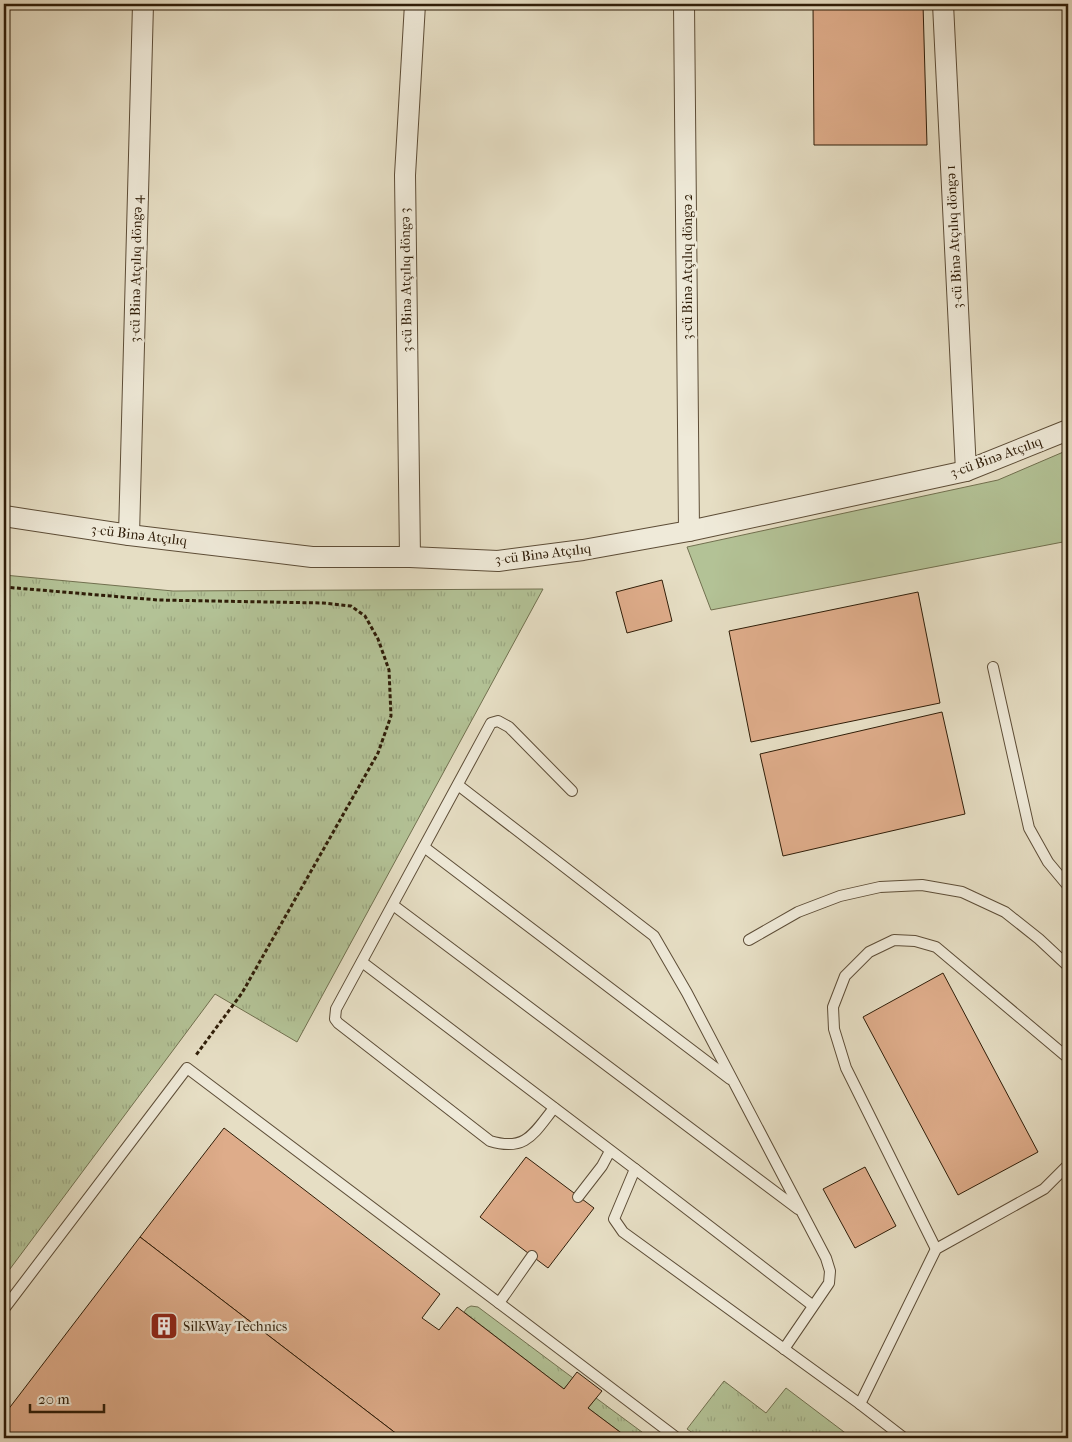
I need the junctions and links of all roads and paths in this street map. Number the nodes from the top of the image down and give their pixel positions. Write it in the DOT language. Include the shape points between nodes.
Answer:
graph roads {
  1 [pos="143,4"];
  2 [pos="415,4"];
  3 [pos="684,4"];
  4 [pos="943,4"];
  5 [pos="1068,430"];
  6 [pos="966,470"];
  7 [pos="4,516"];
  8 [pos="689,531"];
  9 [pos="129,534"];
  10 [pos="410,557"];
  11 [pos="4,587"];
  12 [pos="993,667"];
  13 [pos="458,785"];
  14 [pos="572,791"];
  15 [pos="424,848"];
  16 [pos="1068,886"];
  17 [pos="393,905"];
  18 [pos="749,940"];
  19 [pos="362,962"];
  20 [pos="1068,966"];
  21 [pos="1068,1058"];
  22 [pos="187,1068"];
  23 [pos="733,1081"];
  24 [pos="554,1108"];
  25 [pos="610,1150"];
  26 [pos="1068,1165"];
  27 [pos="635,1169"];
  28 [pos="578,1197"];
  29 [pos="800,1212"];
  30 [pos="936,1249"];
  31 [pos="532,1256"];
  32 [pos="499,1303"];
  33 [pos="812,1305"];
  34 [pos="4,1309"];
  35 [pos="784,1349"];
  36 [pos="860,1404"];
  37 [pos="677,1438"];
  38 [pos="904,1438"];
  1 -- 9 [label="street, 3-cü Binə Atçılıq döngə 4"];
  2 -- 10 [label="street, 3-cü Binə Atçılıq döngə 3" via="405,175"];
  3 -- 8 [label="street, 3-cü Binə Atçılıq döngə 2"];
  4 -- 6 [label="street, 3-cü Binə Atçılıq döngə 1"];
  5 -- 6 [label="street, 3-cü Binə Atçılıq"];
  6 -- 8 [label="street, 3-cü Binə Atçılıq"];
  7 -- 9 [label="street, 3-cü Binə Atçılıq"];
  8 -- 10 [label="street, 3-cü Binə Atçılıq" via="498,561"];
  9 -- 10 [label="street, 3-cü Binə Atçılıq" via="312,557"];
  11 -- 22 [label="path" via="158,600 351,606 365,616 378,639 389,670 391,716 378,752 242,993"];
  12 -- 16 [label="lane" via="1029,828 1048,862"];
  13 -- 14 [label="lane" via="491,723 498,721 509,727"];
  13 -- 15 [label="lane"];
  13 -- 23 [label="lane" via="654,936"];
  15 -- 17 [label="lane"];
  15 -- 23 [label="lane"];
  17 -- 19 [label="lane"];
  17 -- 29 [label="lane"];
  18 -- 20 [label="lane" via="798,912 840,896 880,886 922,885 962,892 1005,912"];
  19 -- 24 [label="lane"];
  19 -- 24 [label="lane" via="336,1009 335,1019 490,1141 503,1145 517,1144 530,1138"];
  21 -- 30 [label="lane" via="936,947 894,940 868,952 845,976 833,1007 834,1029 846,1068"];
  22 -- 32 [label="lane"];
  22 -- 34 [label="lane"];
  23 -- 29 [label="lane"];
  24 -- 25 [label="lane"];
  25 -- 27 [label="lane"];
  25 -- 28 [label="lane"];
  26 -- 30 [label="lane" via="1044,1189"];
  27 -- 33 [label="lane"];
  27 -- 35 [label="lane" via="614,1219 623,1232"];
  29 -- 33 [label="lane" via="830,1271 829,1283"];
  30 -- 36 [label="lane"];
  31 -- 32 [label="lane"];
  32 -- 37 [label="lane"];
  33 -- 35 [label="lane"];
  35 -- 36 [label="lane"];
  36 -- 38 [label="lane"];
}
